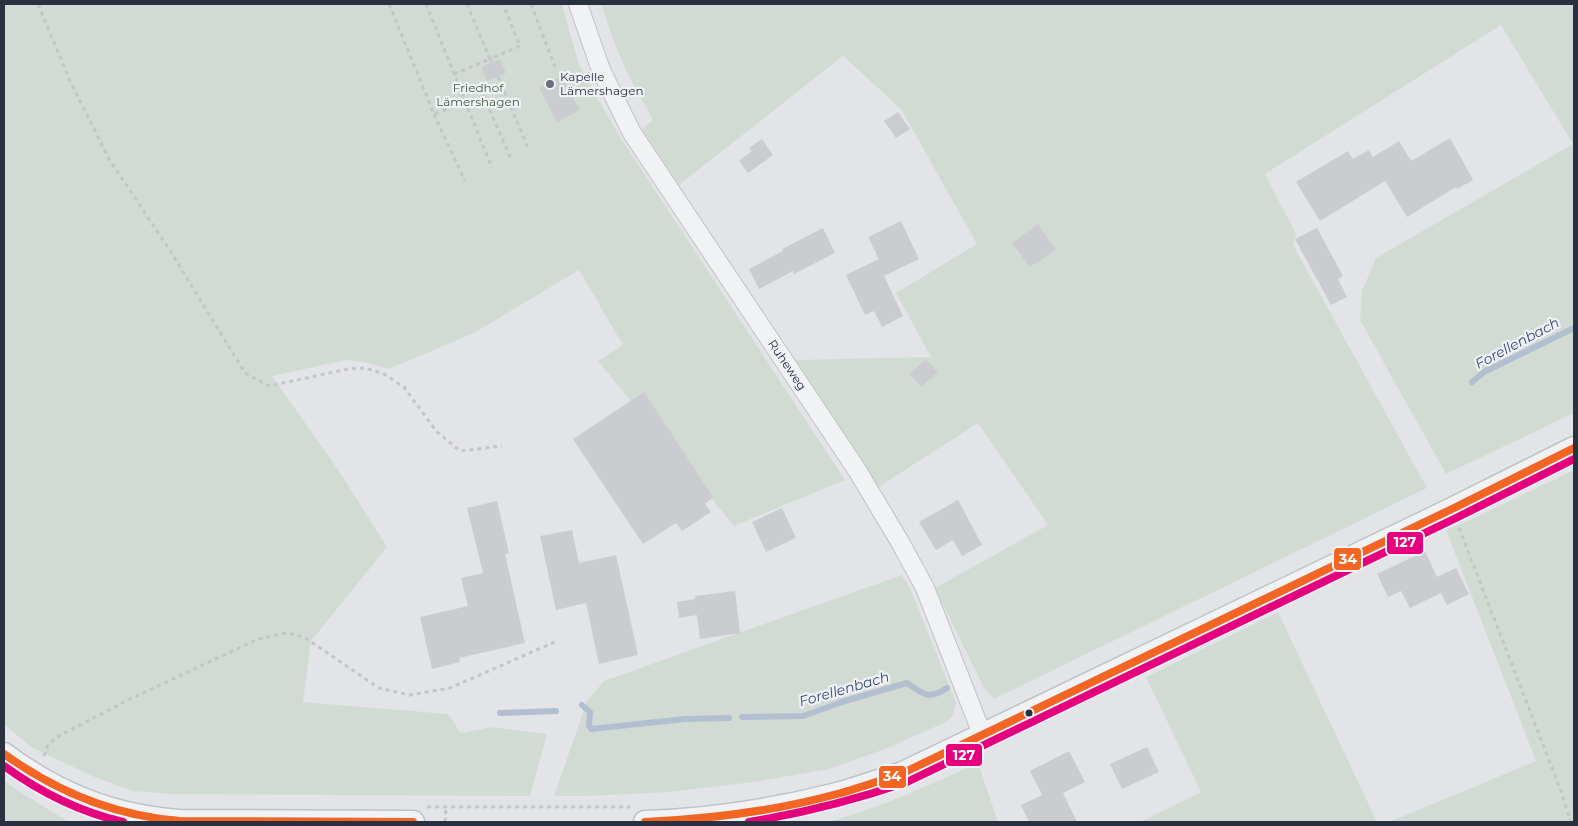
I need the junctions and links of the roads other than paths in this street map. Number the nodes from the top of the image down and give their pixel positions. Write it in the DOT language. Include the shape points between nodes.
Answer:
graph roads {
  1 [pos="578,4"];
  2 [pos="1574,448"];
  3 [pos="982,734"];
  4 [pos="4,754"];
  5 [pos="639,814"];
  6 [pos="419,815"];
  1 -- 3 [label="street, Ruheweg" via="601,70 632,132 846,454 900,542 925,588"];
  2 -- 3 [label="street"];
  3 -- 5 [label="street" via="903,772 839,794 732,816 686,821"];
  4 -- 6 [label="street" via="37,776 80,798 142,816 180,821"];
}
